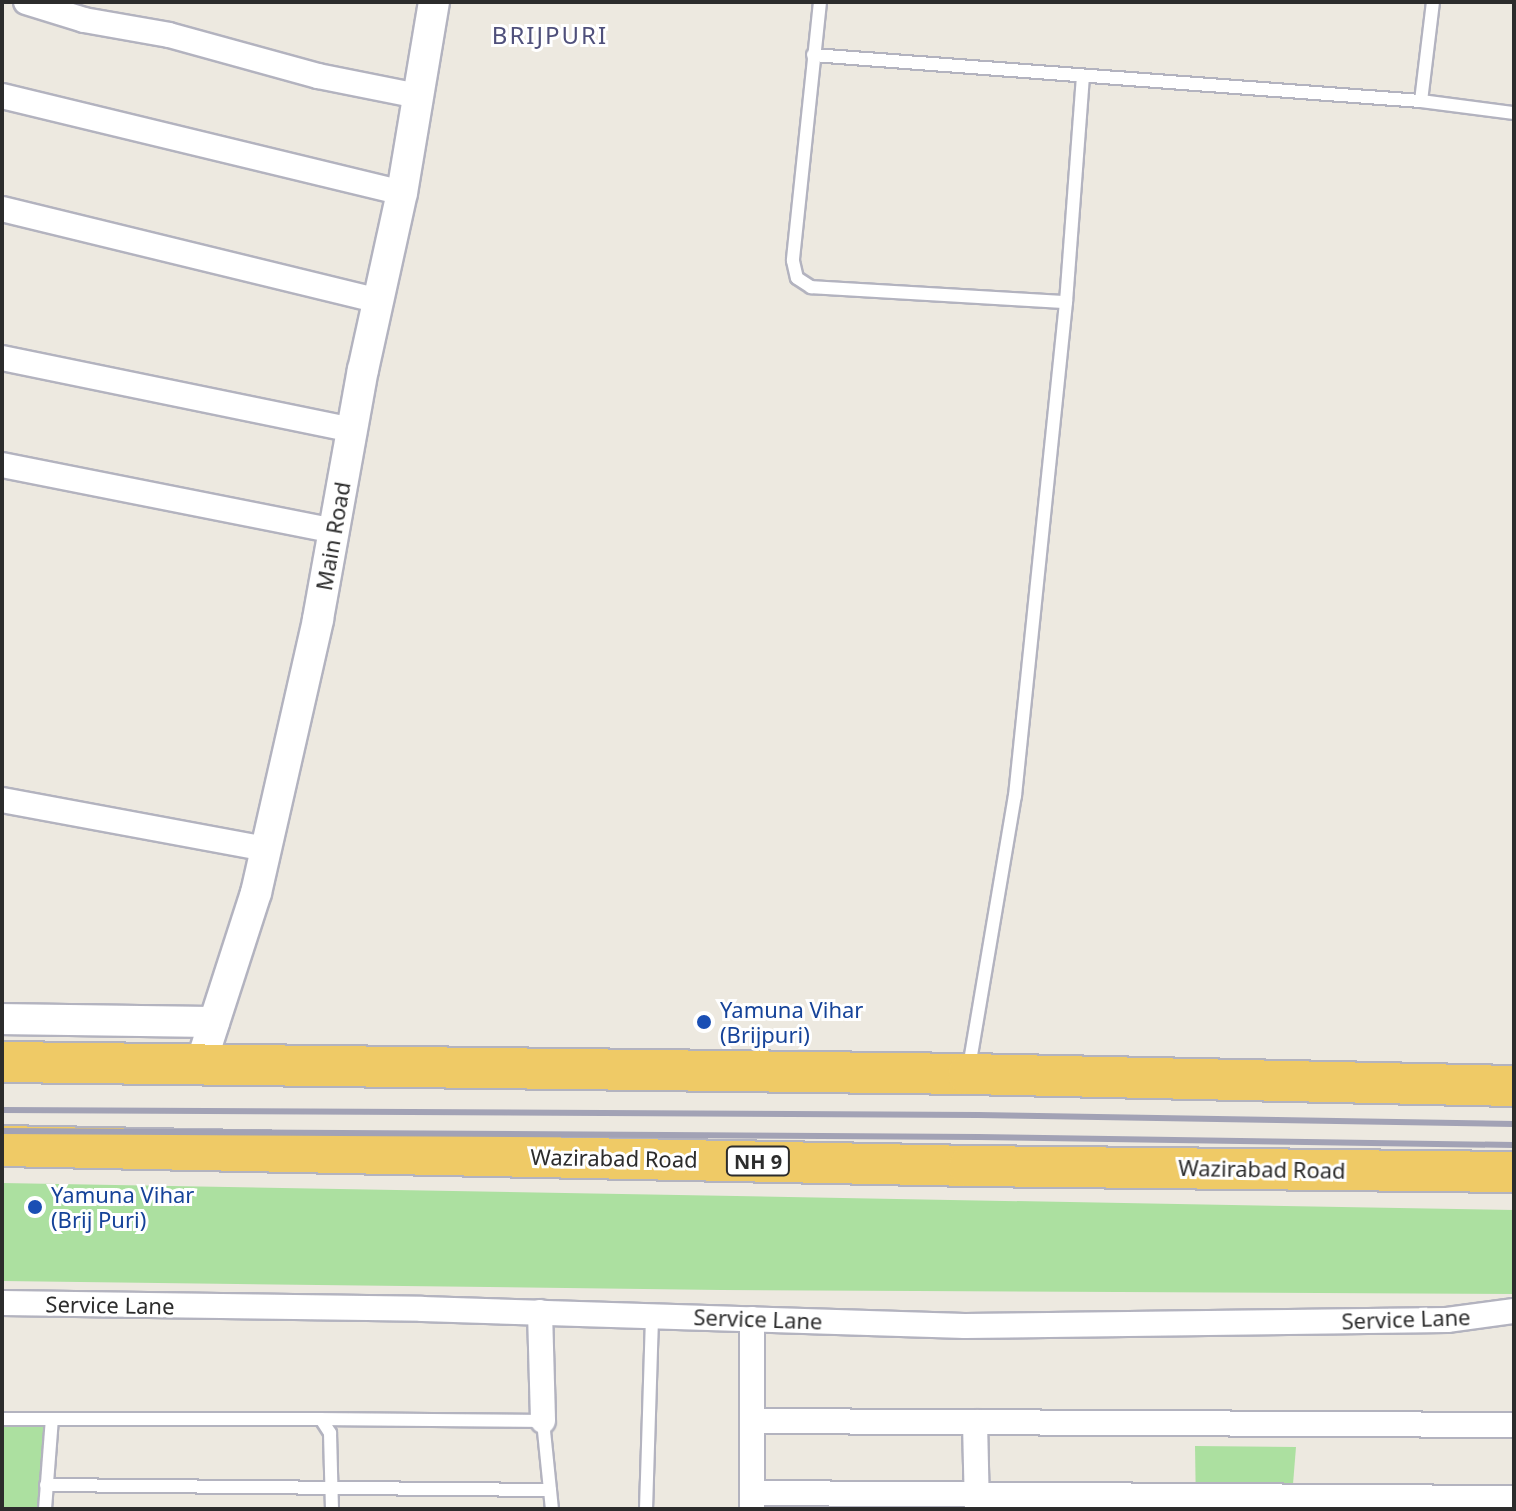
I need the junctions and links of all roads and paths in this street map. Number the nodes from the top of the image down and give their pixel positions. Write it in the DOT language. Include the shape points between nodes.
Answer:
graph roads {
  1 [pos="26,2"];
  2 [pos="434,2"];
  3 [pos="820,2"];
  4 [pos="1433,2"];
  5 [pos="813,55"];
  6 [pos="1083,77"];
  7 [pos="2,96"];
  8 [pos="418,96"];
  9 [pos="1421,101"];
  10 [pos="1514,113"];
  11 [pos="402,193"];
  12 [pos="2,209"];
  13 [pos="379,301"];
  14 [pos="1066,302"];
  15 [pos="2,358"];
  16 [pos="353,430"];
  17 [pos="2,465"];
  18 [pos="334,531"];
  19 [pos="2,800"];
  20 [pos="266,849"];
  21 [pos="2,1019"];
  22 [pos="214,1022"];
  23 [pos="2,1062"];
  24 [pos="201,1063"];
  25 [pos="968,1074"];
  26 [pos="1514,1086"];
  27 [pos="2,1146"];
  28 [pos="1514,1172"];
  29 [pos="2,1303"];
  30 [pos="1514,1311"];
  31 [pos="540,1312"];
  32 [pos="652,1316"];
  33 [pos="752,1319"];
  34 [pos="2,1419"];
  35 [pos="52,1419"];
  36 [pos="321,1419"];
  37 [pos="543,1421"];
  38 [pos="752,1421"];
  39 [pos="975,1422"];
  40 [pos="1514,1425"];
  41 [pos="46,1485"];
  42 [pos="332,1487"];
  43 [pos="550,1490"];
  44 [pos="1514,1498"];
  45 [pos="752,1501"];
  46 [pos="977,1503"];
  47 [pos="45,1509"];
  48 [pos="332,1509"];
  49 [pos="552,1509"];
  50 [pos="646,1509"];
  1 -- 8 [label="street"];
  2 -- 8 [label="street, Main Road"];
  3 -- 5 [label="lane"];
  4 -- 9 [label="lane"];
  5 -- 6 [label="lane"];
  5 -- 14 [label="lane" via="793,261 797,278 811,287"];
  6 -- 9 [label="lane"];
  6 -- 14 [label="lane"];
  7 -- 11 [label="street"];
  8 -- 11 [label="street, Main Road"];
  9 -- 10 [label="lane"];
  11 -- 13 [label="street, Main Road"];
  12 -- 13 [label="street"];
  13 -- 16 [label="street, Main Road"];
  14 -- 25 [label="lane" via="1015,796"];
  15 -- 16 [label="street"];
  16 -- 18 [label="street, Main Road"];
  17 -- 18 [label="street"];
  18 -- 20 [label="street, Main Road"];
  19 -- 20 [label="street"];
  20 -- 22 [label="street, Main Road"];
  21 -- 22 [label="street"];
  22 -- 24 [label="street, Main Road"];
  23 -- 24 [label="highway"];
  24 -- 25 [label="highway"];
  25 -- 26 [label="highway"];
  27 -- 28 [label="highway, Wazirabad Road / NH 9"];
  29 -- 31 [label="street, Service Lane"];
  30 -- 33 [label="street, Service Lane" via="1447,1320 965,1326"];
  31 -- 32 [label="street, Service Lane"];
  31 -- 37 [label="street"];
  32 -- 33 [label="street, Service Lane"];
  32 -- 50 [label="lane"];
  33 -- 38 [label="street"];
  34 -- 35 [label="lane"];
  35 -- 36 [label="lane"];
  35 -- 41 [label="lane"];
  36 -- 37 [label="lane"];
  36 -- 42 [label="lane" via="330,1433"];
  37 -- 43 [label="lane"];
  38 -- 39 [label="street"];
  38 -- 45 [label="street"];
  39 -- 40 [label="street"];
  39 -- 46 [label="street"];
  41 -- 42 [label="lane"];
  41 -- 47 [label="lane"];
  42 -- 43 [label="lane"];
  42 -- 48 [label="lane"];
  43 -- 49 [label="lane"];
  44 -- 46 [label="street"];
  45 -- 46 [label="street"];
}
